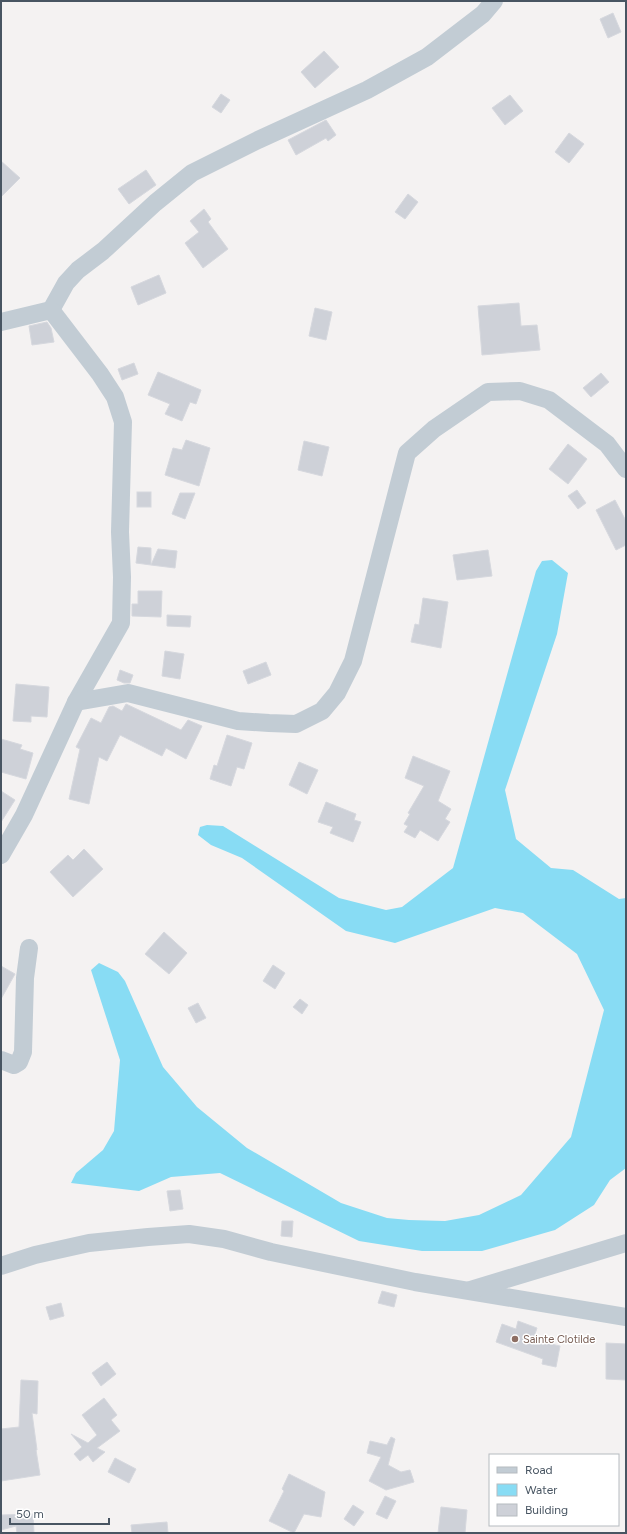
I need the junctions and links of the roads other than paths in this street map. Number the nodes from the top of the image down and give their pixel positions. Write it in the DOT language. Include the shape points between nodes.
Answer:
graph roads {
  1 [pos="494,1"];
  2 [pos="51,310"];
  3 [pos="1,322"];
  4 [pos="626,469"];
  5 [pos="76,702"];
  6 [pos="1,855"];
  7 [pos="29,948"];
  8 [pos="1,1060"];
  9 [pos="626,1244"];
  10 [pos="1,1266"];
  11 [pos="467,1291"];
  12 [pos="626,1317"];
  1 -- 2 [label="street" via="483,14 427,57 367,90 192,173 78,270 66,283"];
  2 -- 3 [label="street"];
  2 -- 5 [label="street" via="108,386 115,397 123,422 121,623"];
  4 -- 5 [label="street" via="606,444 549,400 520,391 488,392 434,429 407,453 353,661 337,693 322,711 296,724 238,721 128,693"];
  5 -- 6 [label="street" via="24,815"];
  7 -- 8 [label="street" via="25,978 23,1052 19,1062 14,1065"];
  9 -- 11 [label="street"];
  10 -- 11 [label="street" via="35,1255 89,1243 189,1234 224,1239 271,1252"];
  11 -- 12 [label="street"];
}
